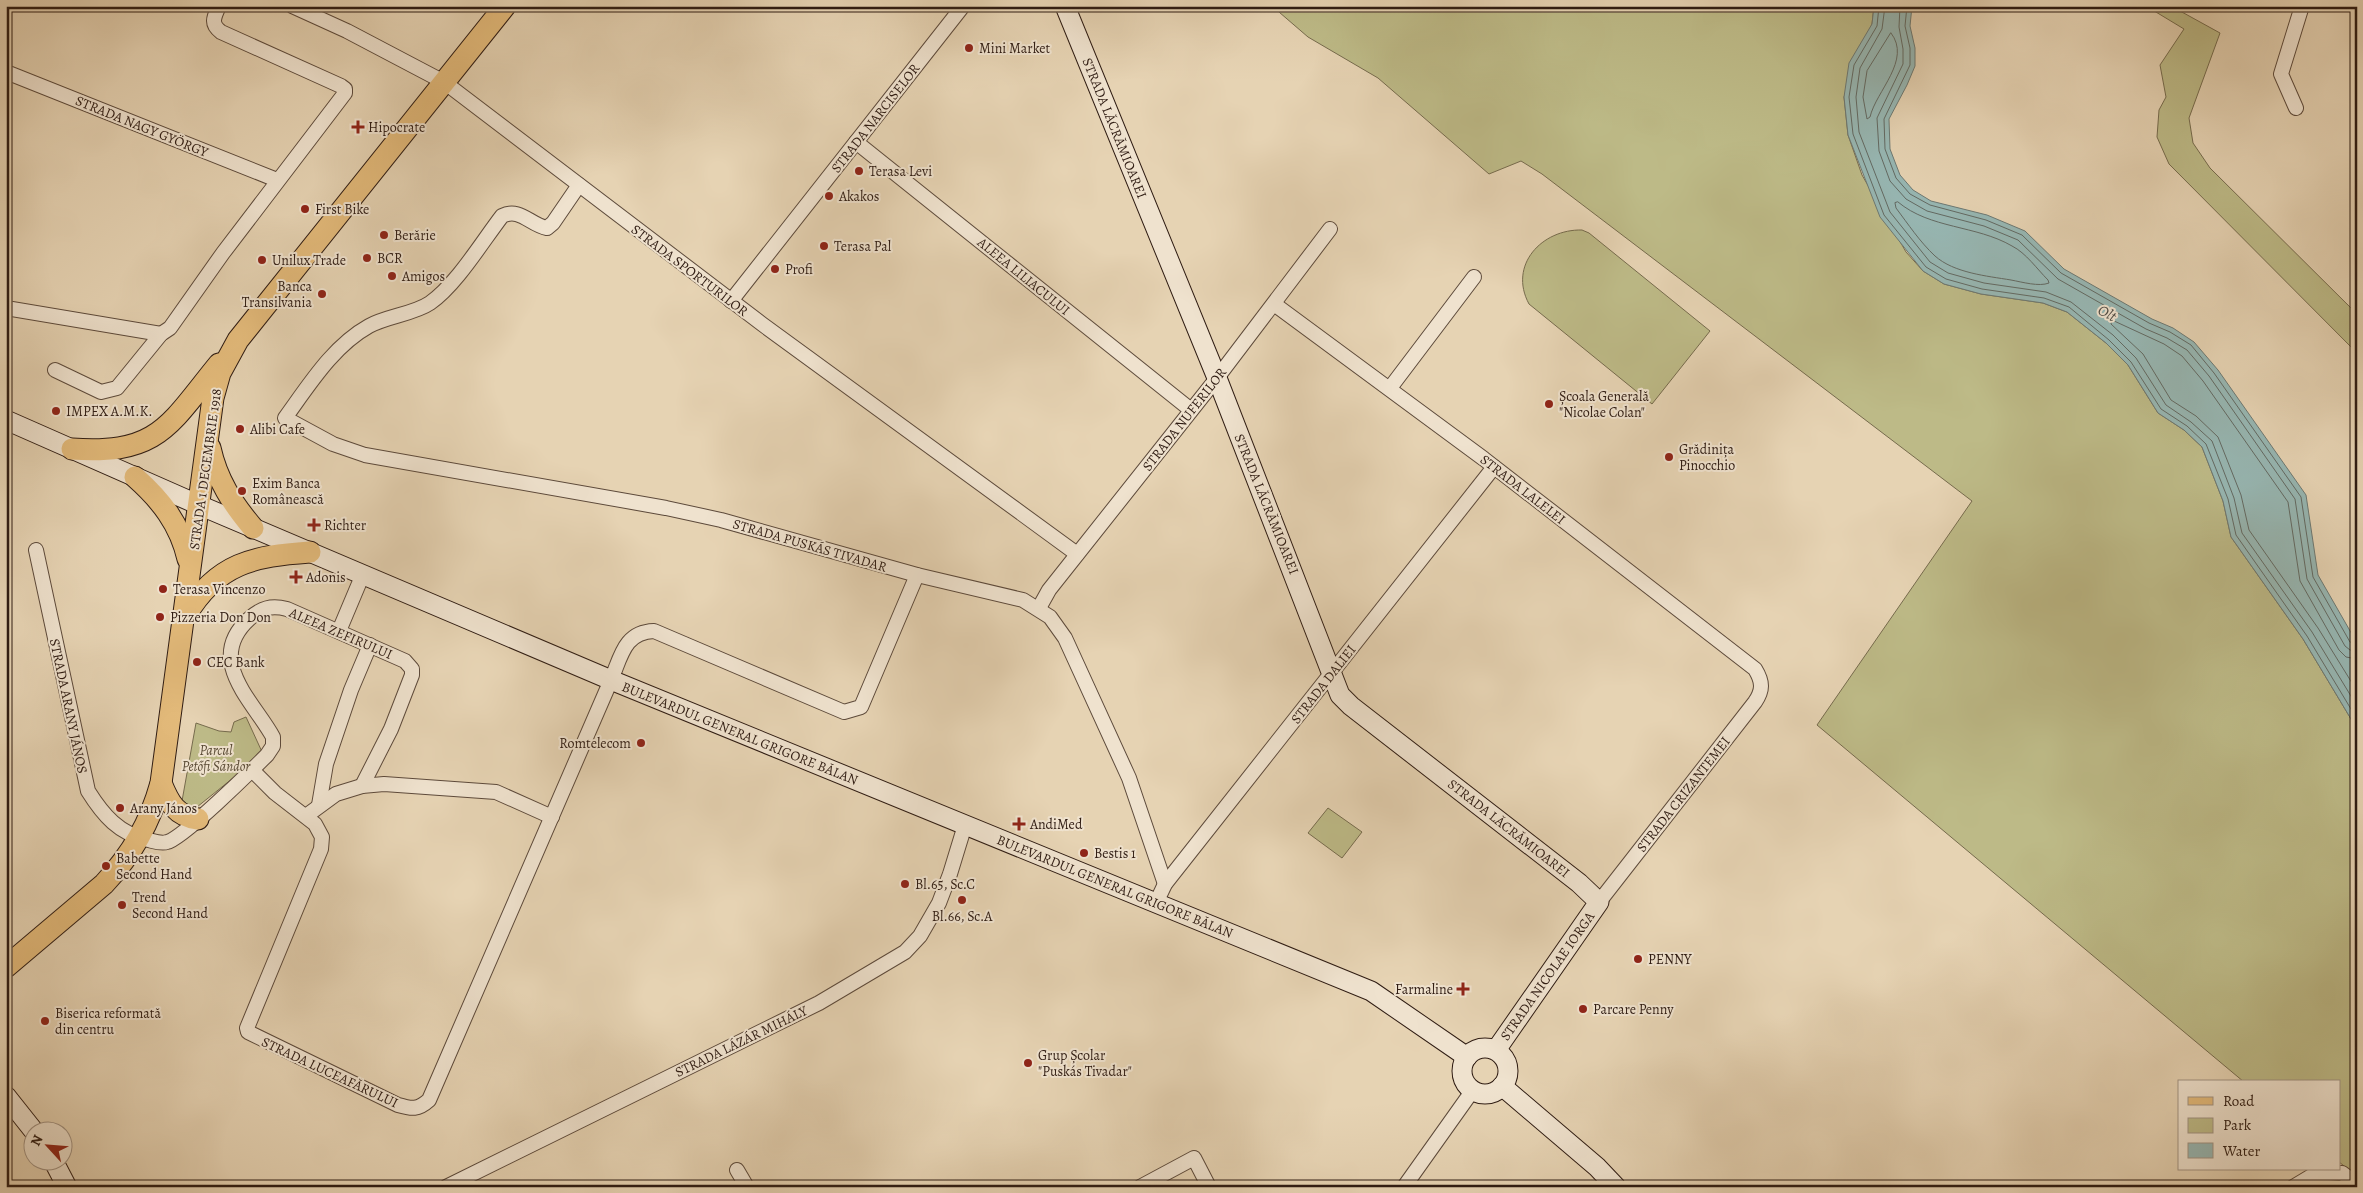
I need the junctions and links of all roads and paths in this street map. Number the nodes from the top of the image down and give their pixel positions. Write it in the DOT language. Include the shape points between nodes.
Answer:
graph roads {
  1 [pos="219,6"];
  2 [pos="292,6"];
  3 [pos="505,6"];
  4 [pos="963,6"];
  5 [pos="1065,6"];
  6 [pos="2302,6"];
  7 [pos="6,72"];
  8 [pos="444,82"];
  9 [pos="2296,108"];
  10 [pos="856,142"];
  11 [pos="277,180"];
  12 [pos="579,186"];
  13 [pos="1330,229"];
  14 [pos="1474,277"];
  15 [pos="731,301"];
  16 [pos="1274,304"];
  17 [pos="6,308"];
  18 [pos="157,334"];
  19 [pos="238,340"];
  20 [pos="55,370"];
  21 [pos="1217,378"];
  22 [pos="1390,388"];
  23 [pos="1191,410"];
  24 [pos="6,420"];
  25 [pos="208,439"];
  26 [pos="72,449"];
  27 [pos="1494,467"];
  28 [pos="135,477"];
  29 [pos="199,505"];
  30 [pos="253,528"];
  31 [pos="36,550"];
  32 [pos="310,552"];
  33 [pos="1077,554"];
  34 [pos="190,574"];
  35 [pos="364,574"];
  36 [pos="917,575"];
  37 [pos="1039,608"];
  38 [pos="185,617"];
  39 [pos="339,631"];
  40 [pos="370,645"];
  41 [pos="1332,673"];
  42 [pos="611,680"];
  43 [pos="1762,685"];
  44 [pos="252,770"];
  45 [pos="161,783"];
  46 [pos="362,786"];
  47 [pos="319,805"];
  48 [pos="306,816"];
  49 [pos="552,817"];
  50 [pos="198,819"];
  51 [pos="965,825"];
  52 [pos="139,838"];
  53 [pos="1165,884"];
  54 [pos="1156,902"];
  55 [pos="1599,902"];
  56 [pos="6,967"];
  57 [pos="1496,1050"];
  58 [pos="1467,1057"];
  59 [pos="1502,1086"];
  60 [pos="1473,1090"];
  61 [pos="6,1096"];
  62 [pos="25,1120"];
  63 [pos="58,1170"];
  64 [pos="737,1170"];
  65 [pos="2357,1184"];
  66 [pos="67,1187"];
  67 [pos="446,1187"];
  68 [pos="747,1187"];
  69 [pos="1140,1187"];
  70 [pos="1209,1187"];
  71 [pos="1404,1187"];
  72 [pos="1616,1187"];
  73 [pos="2293,1187"];
  1 -- 11 [label="street" via="213,21 221,32 345,89"];
  2 -- 8 [label="street, STRADA SPORTURILOR"];
  3 -- 8 [label="main road, STRADA 1 DECEMBRIE 1918"];
  4 -- 10 [label="street, STRADA NARCISELOR"];
  5 -- 21 [label="main road, STRADA LĂCRĂMIOAREI"];
  6 -- 9 [label="street" via="2280,74"];
  7 -- 11 [label="street, STRADA NAGY GYÖRGY"];
  8 -- 12 [label="street, STRADA SPORTURILOR"];
  8 -- 19 [label="main road, STRADA 1 DECEMBRIE 1918"];
  10 -- 15 [label="street, STRADA NARCISELOR"];
  10 -- 23 [label="street, ALEEA LILIACULUI"];
  11 -- 18 [label="street" via="170,328"];
  12 -- 15 [label="street, STRADA SPORTURILOR"];
  12 -- 36 [label="street, STRADA PUSKÁS TIVADAR" via="547,228 519,213 510,212 502,216 442,293 428,305 385,319 349,339 285,418 333,444 365,455 666,508 721,520"];
  13 -- 16 [label="street, STRADA NUFERILOR"];
  14 -- 22 [label="street"];
  15 -- 33 [label="street, STRADA SPORTURILOR"];
  16 -- 21 [label="street, STRADA NUFERILOR"];
  16 -- 22 [label="street, STRADA LALELEI"];
  17 -- 18 [label="street"];
  18 -- 20 [label="street" via="117,388 101,392"];
  19 -- 25 [label="main road, STRADA 1 DECEMBRIE 1918" via="220,373"];
  19 -- 26 [label="main road" via="180,411 155,435 134,446 114,450"];
  21 -- 23 [label="street, STRADA NUFERILOR"];
  21 -- 41 [label="main road, STRADA LĂCRĂMIOAREI"];
  22 -- 27 [label="street, STRADA LALELEI"];
  23 -- 33 [label="street, STRADA NUFERILOR"];
  24 -- 26 [label="main road, BULEVARDUL GENERAL GRIGORE BĂLAN"];
  25 -- 29 [label="main road, STRADA 1 DECEMBRIE 1918"];
  25 -- 30 [label="main road" via="221,483 237,510"];
  26 -- 28 [label="main road, BULEVARDUL GENERAL GRIGORE BĂLAN"];
  27 -- 41 [label="street, STRADA DALIEI"];
  27 -- 43 [label="street, STRADA LALELEI" via="1755,669"];
  28 -- 29 [label="main road, BULEVARDUL GENERAL GRIGORE BĂLAN"];
  28 -- 34 [label="main road" via="165,508 176,525"];
  29 -- 30 [label="main road, BULEVARDUL GENERAL GRIGORE BĂLAN"];
  29 -- 34 [label="main road, STRADA 1 DECEMBRIE 1918"];
  30 -- 32 [label="main road, BULEVARDUL GENERAL GRIGORE BĂLAN"];
  31 -- 52 [label="street, STRADA ARANY JÁNOS" via="88,791 109,821"];
  32 -- 35 [label="main road, BULEVARDUL GENERAL GRIGORE BĂLAN"];
  32 -- 38 [label="main road" via="258,558 230,568 204,590"];
  33 -- 37 [label="street, STRADA NUFERILOR"];
  34 -- 38 [label="main road, STRADA 1 DECEMBRIE 1918"];
  35 -- 39 [label="street"];
  35 -- 42 [label="main road, BULEVARDUL GENERAL GRIGORE BĂLAN"];
  36 -- 37 [label="street, STRADA PUSKÁS TIVADAR" via="1003,594"];
  36 -- 42 [label="street, STRADA LUCEAFĂRULUI" via="861,707 844,712 654,631 633,636"];
  37 -- 53 [label="street, STRADA PUSKÁS TIVADAR" via="1060,628 1089,690 1129,778"];
  38 -- 45 [label="main road, STRADA 1 DECEMBRIE 1918"];
  39 -- 40 [label="street, ALEEA ZEFIRULUI"];
  39 -- 44 [label="street, ALEEA ZEFIRULUI" via="276,606 261,610 238,631 232,653 236,683 273,737 273,746"];
  40 -- 46 [label="street, ALEEA ZEFIRULUI" via="405,660 412,668 412,675 391,729"];
  40 -- 47 [label="street" via="326,764"];
  41 -- 53 [label="street, STRADA DALIEI"];
  41 -- 55 [label="main road, STRADA LĂCRĂMIOAREI" via="1340,695 1351,706 1572,877"];
  42 -- 49 [label="street, STRADA LUCEAFĂRULUI"];
  42 -- 51 [label="main road, BULEVARDUL GENERAL GRIGORE BĂLAN"];
  43 -- 55 [label="street, STRADA CRIZANTEMEI" via="1754,702"];
  44 -- 48 [label="street, STRADA LUCEAFĂRULUI" via="275,793"];
  44 -- 50 [label="street, ALEEA ZEFIRULUI"];
  45 -- 50 [label="main road" via="173,808 187,817"];
  45 -- 52 [label="main road, STRADA 1 DECEMBRIE 1918" via="149,821"];
  46 -- 47 [label="street" via="336,794"];
  46 -- 49 [label="street" via="384,784 496,792"];
  47 -- 48 [label="street"];
  48 -- 49 [label="street, STRADA LUCEAFĂRULUI" via="320,831 321,849 246,1028 251,1034 411,1108 420,1108 429,1100"];
  50 -- 52 [label="street, ALEEA ZEFIRULUI" via="166,843"];
  51 -- 54 [label="main road, BULEVARDUL GENERAL GRIGORE BĂLAN"];
  51 -- 67 [label="street, STRADA LÁZÁR MIHÁLY" via="936,910 920,936 905,952 819,1003"];
  52 -- 56 [label="main road, STRADA 1 DECEMBRIE 1918" via="130,854 104,884"];
  53 -- 54 [label="street, STRADA DALIEI"];
  54 -- 58 [label="main road, BULEVARDUL GENERAL GRIGORE BĂLAN" via="1371,991"];
  55 -- 57 [label="main road, STRADA NICOLAE IORGA"];
  57 -- 58 [label="main road" via="1477,1049"];
  57 -- 59 [label="main road" via="1508,1067"];
  58 -- 60 [label="main road" via="1462,1071"];
  59 -- 60 [label="main road" via="1488,1093"];
  59 -- 72 [label="main road" via="1592,1162"];
  60 -- 71 [label="street"];
  61 -- 62 [label="main road"];
  63 -- 66 [label="main road"];
  64 -- 68 [label="street"];
  65 -- 73 [label="street" via="2342,1173 2313,1175"];
  69 -- 70 [label="street" via="1194,1158"];
}
